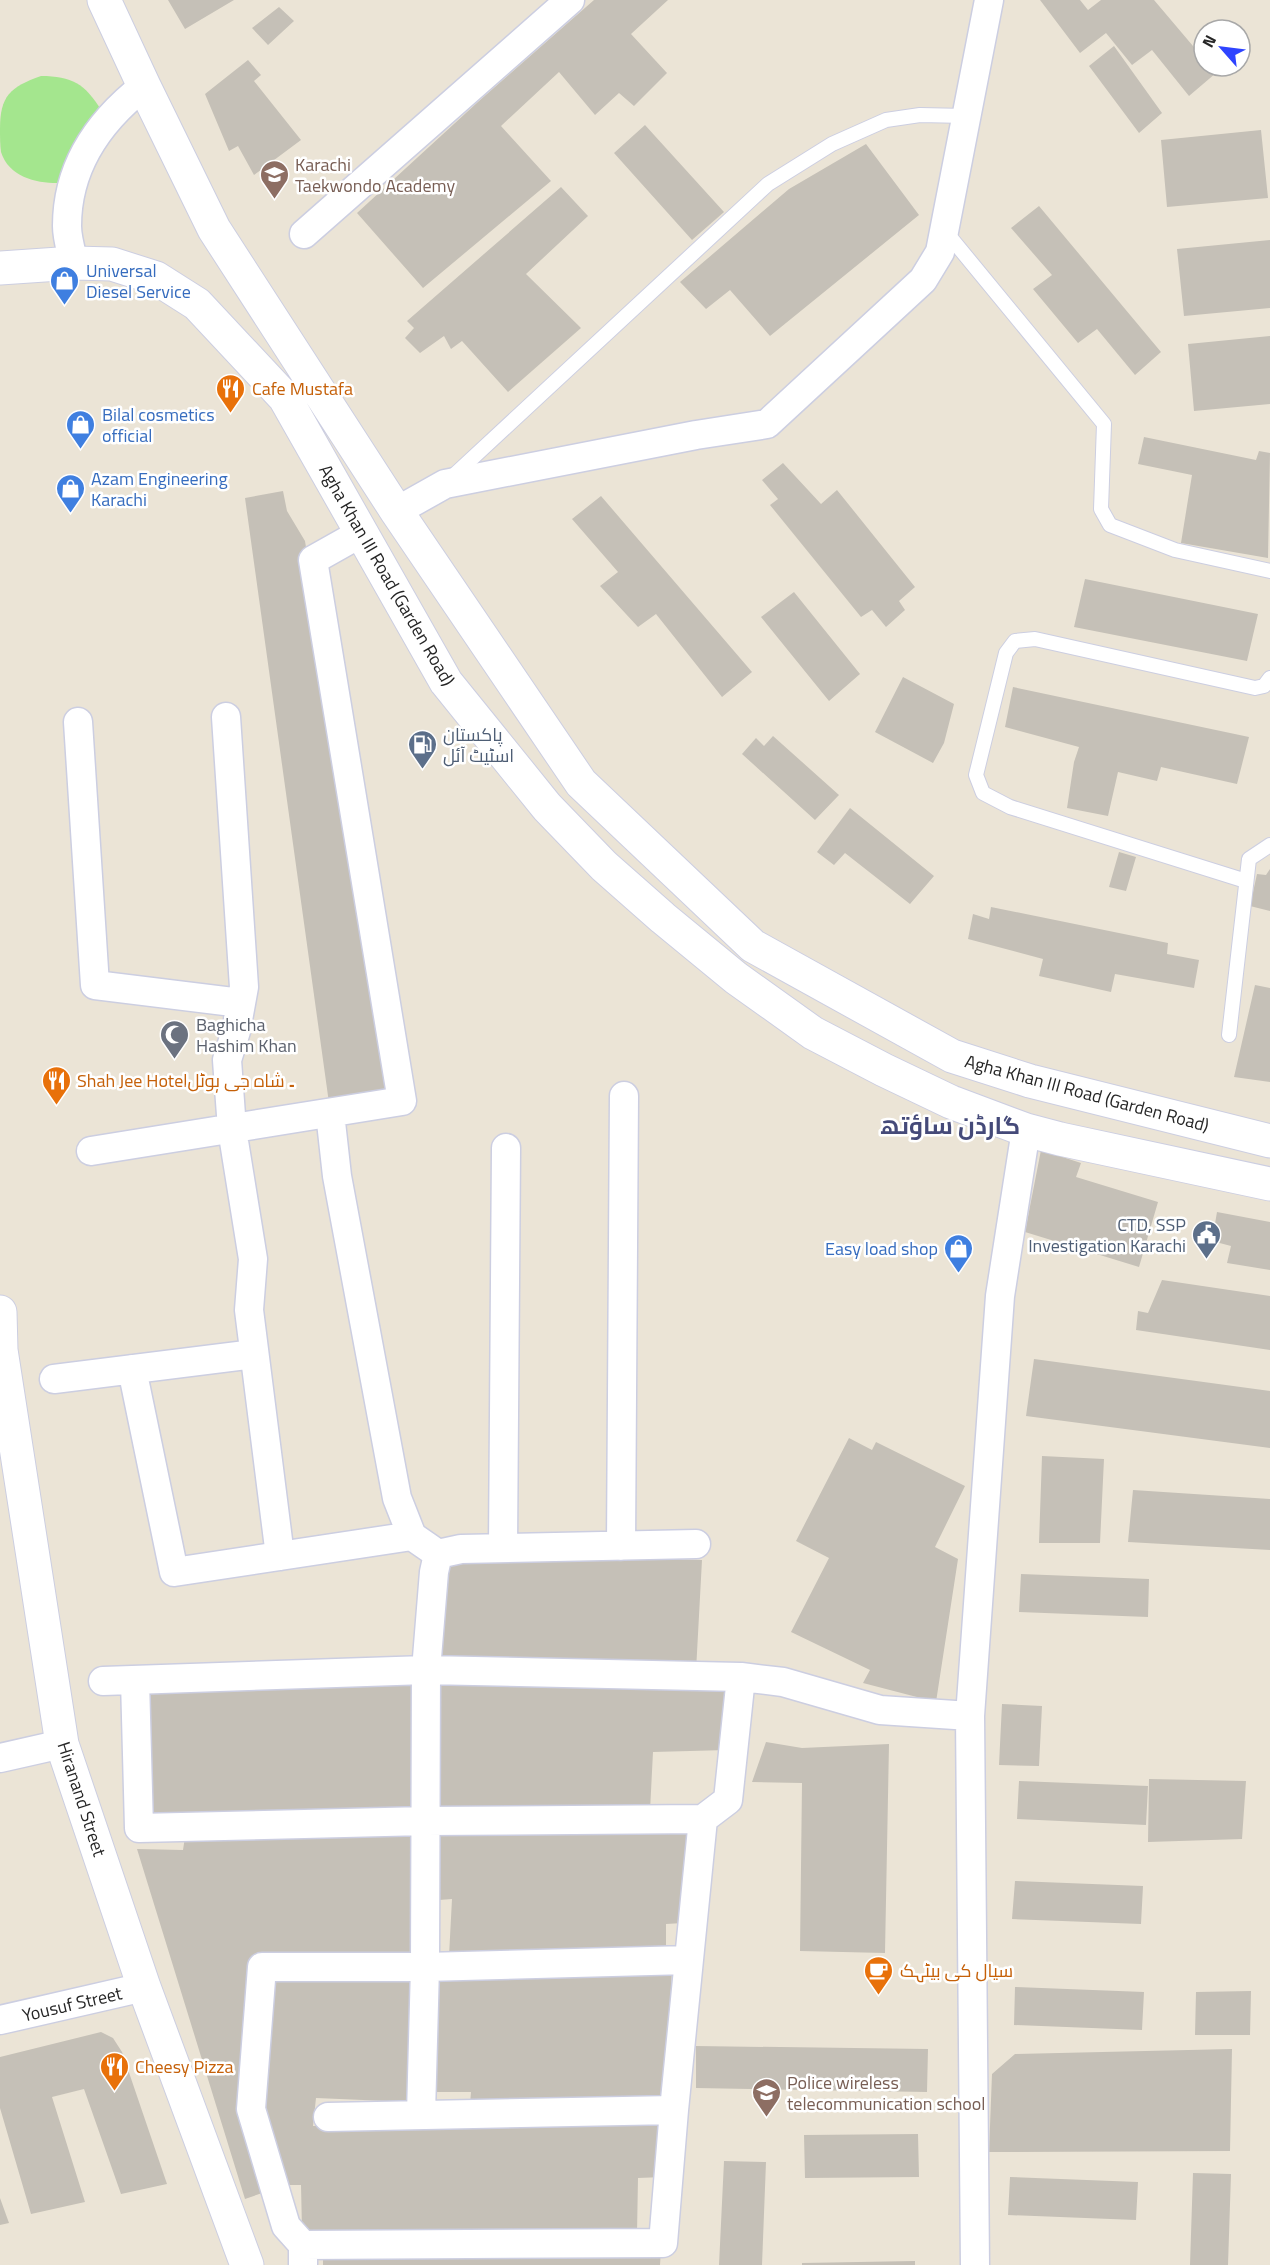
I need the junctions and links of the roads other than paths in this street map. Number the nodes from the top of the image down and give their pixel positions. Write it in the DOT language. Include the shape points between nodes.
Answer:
graph roads {
  1 [pos="104,0"];
  2 [pos="570,0"];
  3 [pos="989,0"];
  4 [pos="144,86"];
  5 [pos="966,116"];
  6 [pos="944,230"];
  7 [pos="304,234"];
  8 [pos="74,263"];
  9 [pos="0,268"];
  10 [pos="445,484"];
  11 [pos="397,512"];
  12 [pos="362,533"];
  13 [pos="1270,571"];
  14 [pos="1268,685"];
  15 [pos="226,717"];
  16 [pos="78,723"];
  17 [pos="1270,846"];
  18 [pos="1246,881"];
  19 [pos="241,1003"];
  20 [pos="1230,1035"];
  21 [pos="624,1096"];
  22 [pos="330,1113"];
  23 [pos="232,1129"];
  24 [pos="1026,1130"];
  25 [pos="1270,1141"];
  26 [pos="506,1148"];
  27 [pos="91,1151"];
  28 [pos="1270,1184"];
  29 [pos="0,1312"];
  30 [pos="1,1350"];
  31 [pos="254,1354"];
  32 [pos="132,1369"];
  33 [pos="54,1379"];
  34 [pos="412,1536"];
  35 [pos="696,1544"];
  36 [pos="621,1546"];
  37 [pos="503,1548"];
  38 [pos="438,1554"];
  39 [pos="280,1556"];
  40 [pos="426,1670"];
  41 [pos="741,1677"];
  42 [pos="135,1680"];
  43 [pos="103,1681"];
  44 [pos="970,1716"];
  45 [pos="62,1744"];
  46 [pos="0,1758"];
  47 [pos="703,1819"];
  48 [pos="425,1821"];
  49 [pos="688,1960"];
  50 [pos="425,1967"];
  51 [pos="144,1987"];
  52 [pos="0,2020"];
  53 [pos="674,2110"];
  54 [pos="421,2114"];
  55 [pos="328,2117"];
  56 [pos="303,2255"];
  57 [pos="247,2265"];
  58 [pos="975,2265"];
  1 -- 4 [label="main road, Agha Khan III Road (Garden Road)"];
  2 -- 7 [label="street"];
  3 -- 5 [label="street"];
  4 -- 8 [label="street" via="121,104 88,146 71,190 67,228"];
  4 -- 11 [label="main road, Agha Khan III Road (Garden Road)" via="214,229"];
  5 -- 6 [label="street"];
  5 -- 10 [label="lane" via="920,115 886,120 832,144 768,184"];
  6 -- 10 [label="street" via="940,252 923,280 767,424"];
  6 -- 13 [label="lane" via="1104,424 1101,509 1110,525 1175,550"];
  8 -- 9 [label="main road, Agha Khan III Road (Garden Road)"];
  8 -- 12 [label="main road, Agha Khan III Road (Garden Road)" via="112,264 156,278 197,304 285,398"];
  10 -- 11 [label="street"];
  11 -- 25 [label="main road, Agha Khan III Road (Garden Road)" via="580,783 753,946 952,1056 1030,1080"];
  12 -- 22 [label="street" via="313,560 402,1101"];
  12 -- 24 [label="main road, Agha Khan III Road (Garden Road)" via="446,682 547,807 604,866 736,978 813,1033 951,1102"];
  14 -- 18 [label="lane" via="1254,688 1035,639 1015,641 1006,653 976,775 983,794 1010,807"];
  15 -- 19 [label="street" via="244,987"];
  16 -- 19 [label="street" via="95,985"];
  17 -- 18 [label="lane" via="1249,859"];
  18 -- 20 [label="lane"];
  19 -- 23 [label="street" via="227,1060"];
  21 -- 36 [label="street"];
  22 -- 23 [label="street"];
  22 -- 34 [label="street" via="337,1176 397,1498"];
  23 -- 27 [label="street"];
  23 -- 31 [label="street" via="254,1259 249,1310"];
  24 -- 28 [label="main road, Agha Khan III Road (Garden Road)"];
  24 -- 44 [label="street" via="1000,1296"];
  26 -- 37 [label="street"];
  29 -- 30 [label="main road, Hiranand Street"];
  30 -- 45 [label="main road, Hiranand Street"];
  31 -- 32 [label="street"];
  31 -- 39 [label="street"];
  32 -- 33 [label="street"];
  32 -- 39 [label="street" via="174,1572"];
  34 -- 38 [label="street"];
  34 -- 39 [label="street"];
  35 -- 36 [label="street"];
  36 -- 37 [label="street"];
  37 -- 38 [label="street"];
  38 -- 40 [label="street"];
  40 -- 41 [label="street"];
  40 -- 42 [label="street"];
  40 -- 48 [label="street"];
  41 -- 44 [label="street" via="783,1682 880,1710"];
  41 -- 47 [label="street" via="728,1800"];
  42 -- 43 [label="street"];
  42 -- 48 [label="street" via="139,1828"];
  44 -- 58 [label="street"];
  45 -- 46 [label="street"];
  45 -- 51 [label="main road, Hiranand Street"];
  47 -- 48 [label="street"];
  47 -- 49 [label="street"];
  48 -- 50 [label="street"];
  49 -- 50 [label="street"];
  49 -- 53 [label="street"];
  50 -- 54 [label="street"];
  50 -- 56 [label="street" via="262,1967 251,2109 286,2226"];
  51 -- 52 [label="street, Yousuf Street"];
  51 -- 57 [label="main road, Hiranand Street"];
  53 -- 54 [label="street"];
  53 -- 56 [label="street" via="663,2243"];
  54 -- 55 [label="street"];
}
